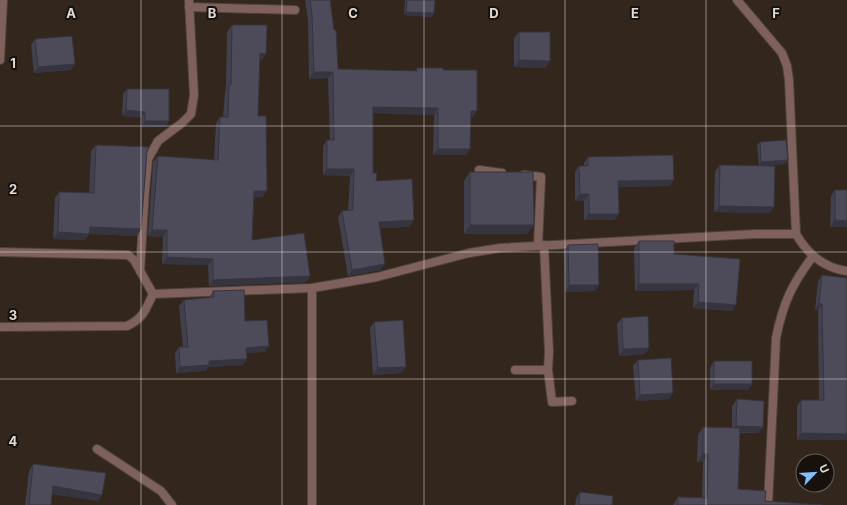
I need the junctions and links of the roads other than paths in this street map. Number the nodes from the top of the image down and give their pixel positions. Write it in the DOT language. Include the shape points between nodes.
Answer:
graph roads {
  1 [pos="3,0"];
  2 [pos="737,0"];
  3 [pos="189,4"];
  4 [pos="295,10"];
  5 [pos="0,60"];
  6 [pos="479,170"];
  7 [pos="796,234"];
  8 [pos="541,245"];
  9 [pos="0,252"];
  10 [pos="813,256"];
  11 [pos="847,271"];
  12 [pos="140,272"];
  13 [pos="312,288"];
  14 [pos="153,294"];
  15 [pos="0,327"];
  16 [pos="515,370"];
  17 [pos="548,370"];
  18 [pos="572,401"];
  19 [pos="97,449"];
  20 [pos="172,505"];
  21 [pos="312,505"];
  22 [pos="768,505"];
  1 -- 5 [label="street"];
  2 -- 7 [label="street" via="782,53 787,66"];
  3 -- 4 [label="street"];
  3 -- 12 [label="street" via="194,95 190,114 158,141 148,159"];
  6 -- 8 [label="street" via="541,177"];
  7 -- 8 [label="street"];
  7 -- 10 [label="street"];
  8 -- 13 [label="street" via="469,253 377,277"];
  8 -- 17 [label="street" via="549,352"];
  9 -- 12 [label="street" via="128,255 134,260"];
  10 -- 11 [label="street"];
  10 -- 22 [label="street" via="796,279 781,313 776,338"];
  12 -- 14 [label="street"];
  13 -- 14 [label="street"];
  13 -- 21 [label="street"];
  14 -- 15 [label="street" via="142,316 137,322 127,326"];
  16 -- 17 [label="street"];
  17 -- 18 [label="street" via="552,402"];
  19 -- 20 [label="street" via="161,490"];
}
